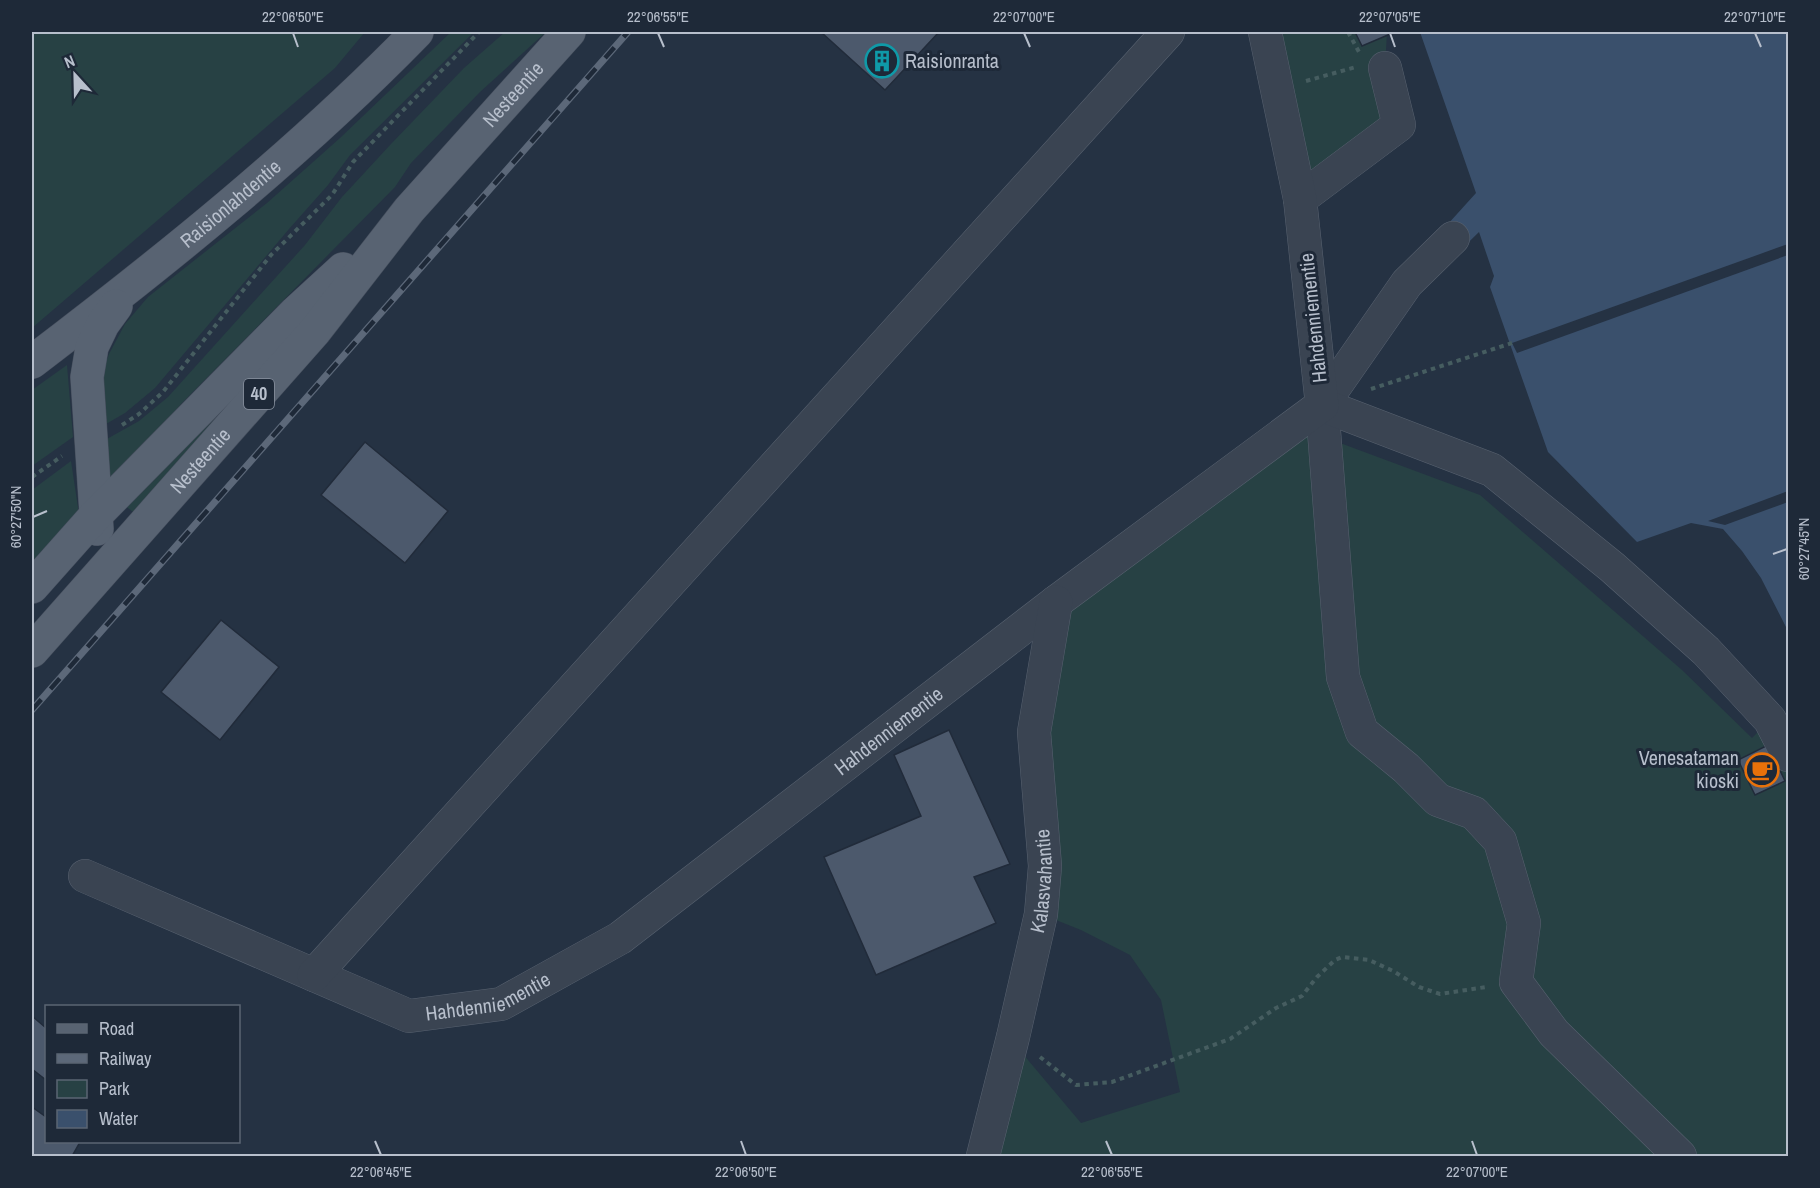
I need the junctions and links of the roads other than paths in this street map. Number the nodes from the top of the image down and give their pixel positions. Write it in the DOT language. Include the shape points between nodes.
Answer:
graph roads {
  1 [pos="417,32"];
  2 [pos="569,32"];
  3 [pos="1168,32"];
  4 [pos="1265,32"];
  5 [pos="1375,66"];
  6 [pos="1300,199"];
  7 [pos="409,210"];
  8 [pos="1453,238"];
  9 [pos="132,285"];
  10 [pos="32,362"];
  11 [pos="1322,405"];
  12 [pos="96,515"];
  13 [pos="102,572"];
  14 [pos="32,587"];
  15 [pos="1056,602"];
  16 [pos="32,651"];
  17 [pos="1788,755"];
  18 [pos="85,876"];
  19 [pos="314,975"];
  20 [pos="983,1156"];
  21 [pos="1680,1156"];
  1 -- 9 [label="main road, Raisionlahdentie" via="371,79 246,190"];
  2 -- 7 [label="main road, Nesteentie / 40"];
  3 -- 19 [label="street"];
  4 -- 6 [label="street, Hahdenniementie"];
  5 -- 6 [label="street" via="1399,125"];
  6 -- 11 [label="street, Hahdenniementie"];
  7 -- 12 [label="main road, Nesteentie / 40" via="295,313"];
  7 -- 13 [label="main road, Nesteentie / 40" via="315,331"];
  8 -- 11 [label="street" via="1407,283"];
  9 -- 10 [label="main road, Raisionlahdentie"];
  9 -- 12 [label="main road" via="92,346 87,377"];
  11 -- 15 [label="street, Hahdenniementie"];
  11 -- 17 [label="street" via="1492,470 1612,567 1706,651 1770,720"];
  11 -- 21 [label="street" via="1343,677 1362,732 1438,800 1474,813 1500,841 1524,923 1516,982 1554,1033"];
  12 -- 13 [label="main road"];
  12 -- 14 [label="main road, Nesteentie / 40"];
  13 -- 16 [label="main road, Nesteentie / 40"];
  15 -- 19 [label="street, Hahdenniementie" via="620,938 501,1004 409,1016"];
  15 -- 20 [label="street, Kalasvahantie" via="1034,732 1045,866 1041,914"];
  18 -- 19 [label="street, Hahdenniementie"];
}
